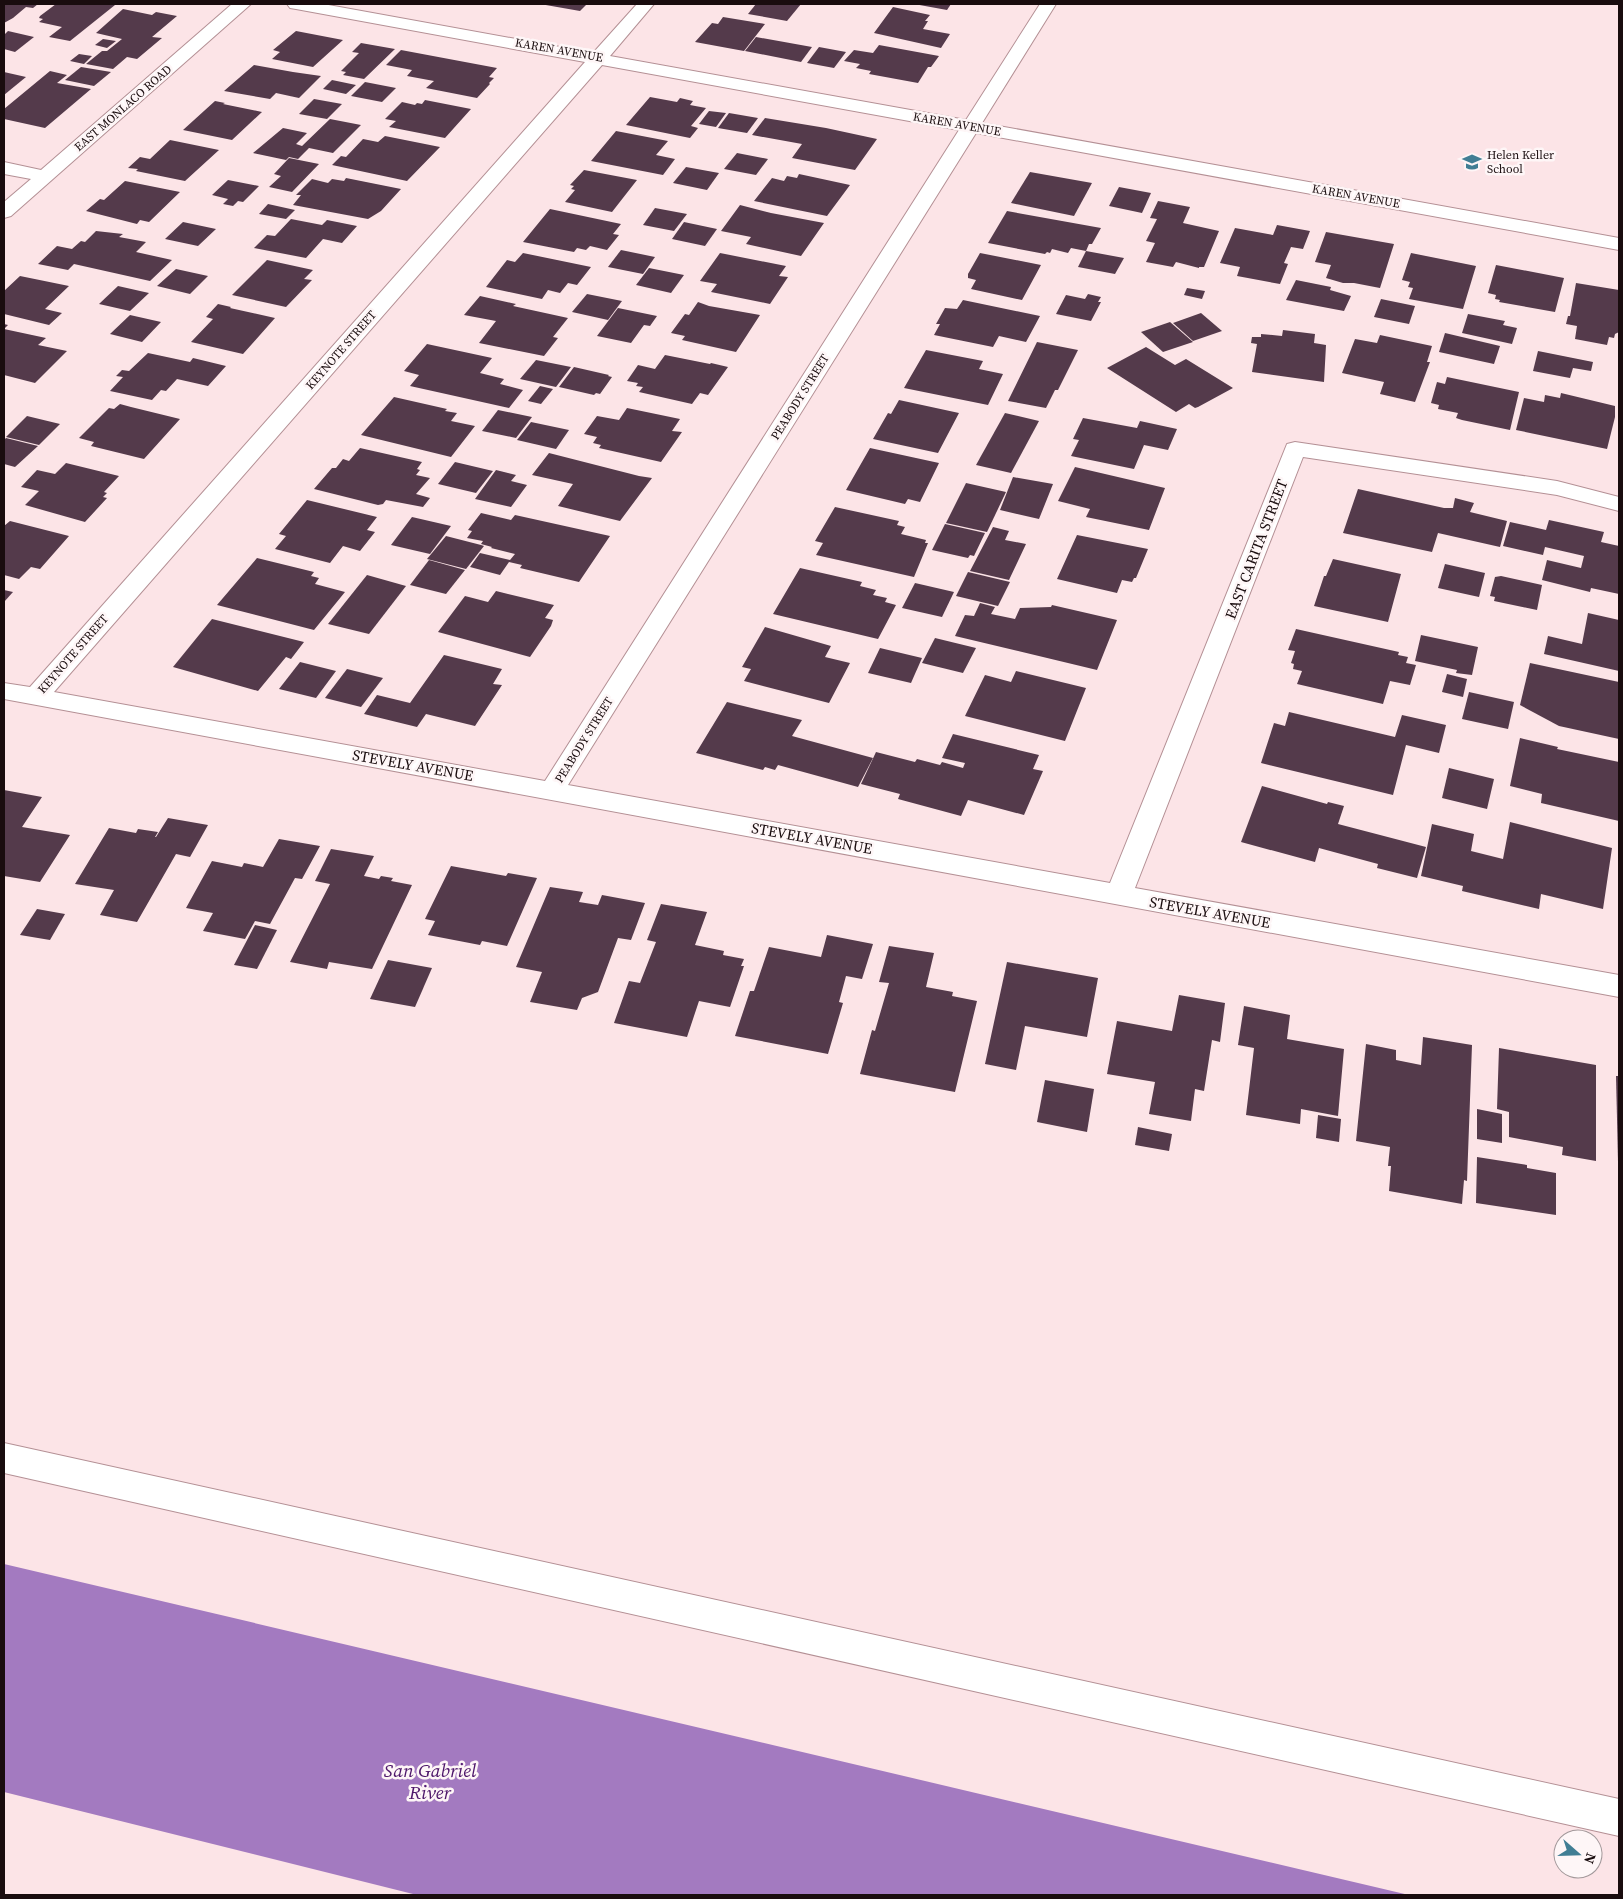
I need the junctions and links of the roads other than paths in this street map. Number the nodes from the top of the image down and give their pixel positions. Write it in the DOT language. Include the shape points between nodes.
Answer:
graph roads {
  1 [pos="242,4"];
  2 [pos="296,4"];
  3 [pos="646,4"];
  4 [pos="1048,4"];
  5 [pos="598,57"];
  6 [pos="969,127"];
  7 [pos="4,168"];
  8 [pos="44,176"];
  9 [pos="4,212"];
  10 [pos="1619,244"];
  11 [pos="1619,504"];
  12 [pos="4,691"];
  13 [pos="36,696"];
  14 [pos="552,790"];
  15 [pos="1120,895"];
  16 [pos="1619,986"];
  17 [pos="4,1458"];
  18 [pos="1619,1818"];
  1 -- 8 [label="street, EAST MONLACO ROAD"];
  2 -- 5 [label="street, KAREN AVENUE"];
  3 -- 5 [label="street, KEYNOTE STREET"];
  4 -- 6 [label="street, PEABODY STREET"];
  5 -- 6 [label="street, KAREN AVENUE"];
  5 -- 13 [label="street, KEYNOTE STREET"];
  6 -- 10 [label="street, KAREN AVENUE"];
  6 -- 14 [label="street, PEABODY STREET"];
  7 -- 8 [label="street"];
  8 -- 9 [label="street, EAST MONLACO ROAD"];
  11 -- 15 [label="street, EAST CARITA STREET" via="1557,488 1295,449"];
  12 -- 13 [label="street, STEVELY AVENUE"];
  13 -- 14 [label="street, STEVELY AVENUE"];
  14 -- 15 [label="street, STEVELY AVENUE"];
  15 -- 16 [label="street, STEVELY AVENUE"];
  17 -- 18 [label="street"];
}
